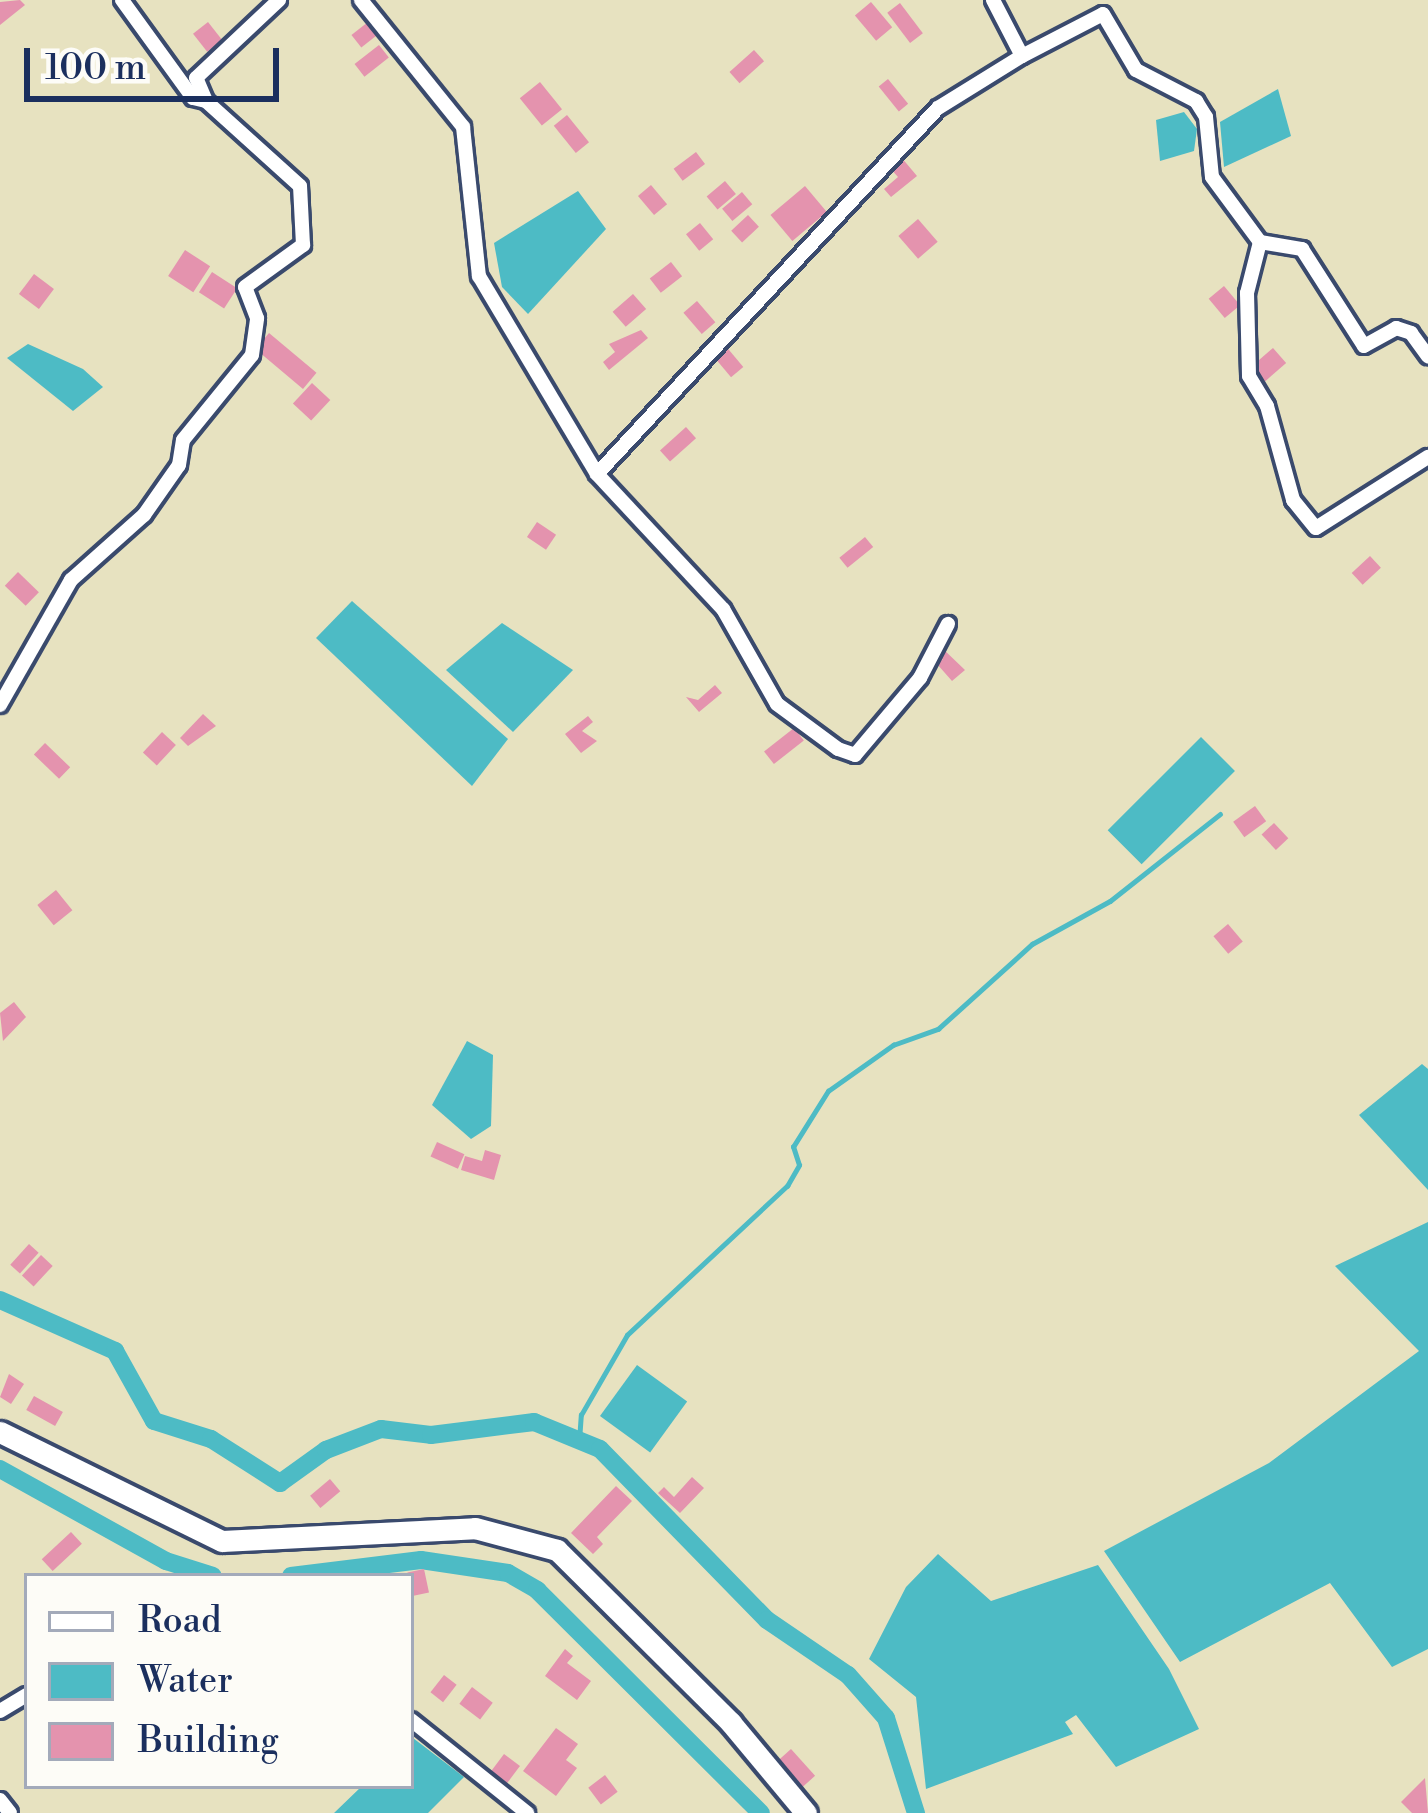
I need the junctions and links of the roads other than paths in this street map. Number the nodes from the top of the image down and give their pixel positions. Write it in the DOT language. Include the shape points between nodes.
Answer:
graph roads {
  1 [pos="122,0"];
  2 [pos="279,0"];
  3 [pos="361,0"];
  4 [pos="993,0"];
  5 [pos="1022,56"];
  6 [pos="206,101"];
  7 [pos="1260,242"];
  8 [pos="1428,356"];
  9 [pos="1428,457"];
  10 [pos="597,474"];
  11 [pos="948,624"];
  12 [pos="0,705"];
  13 [pos="0,1432"];
  14 [pos="414,1722"];
  15 [pos="0,1800"];
  16 [pos="10,1813"];
  17 [pos="527,1813"];
  18 [pos="806,1813"];
  1 -- 6 [label="street" via="193,98"];
  2 -- 6 [label="street" via="196,78"];
  3 -- 10 [label="street" via="463,127 479,276"];
  4 -- 5 [label="street"];
  5 -- 7 [label="street" via="1103,14 1136,70 1196,101 1206,117 1212,177"];
  5 -- 10 [label="street" via="938,108"];
  6 -- 12 [label="street" via="299,185 303,245 244,287 257,318 252,355 183,440 179,465 144,515 71,580"];
  7 -- 8 [label="street" via="1302,250 1364,346 1396,328"];
  7 -- 9 [label="street" via="1247,292 1249,376 1268,406 1293,500 1316,528"];
  10 -- 11 [label="street" via="723,609 777,704 838,749 855,755 920,678"];
  13 -- 18 [label="street" via="222,1541 475,1528 557,1550 731,1723"];
  14 -- 17 [label="street"];
  15 -- 16 [label="street"];
}
